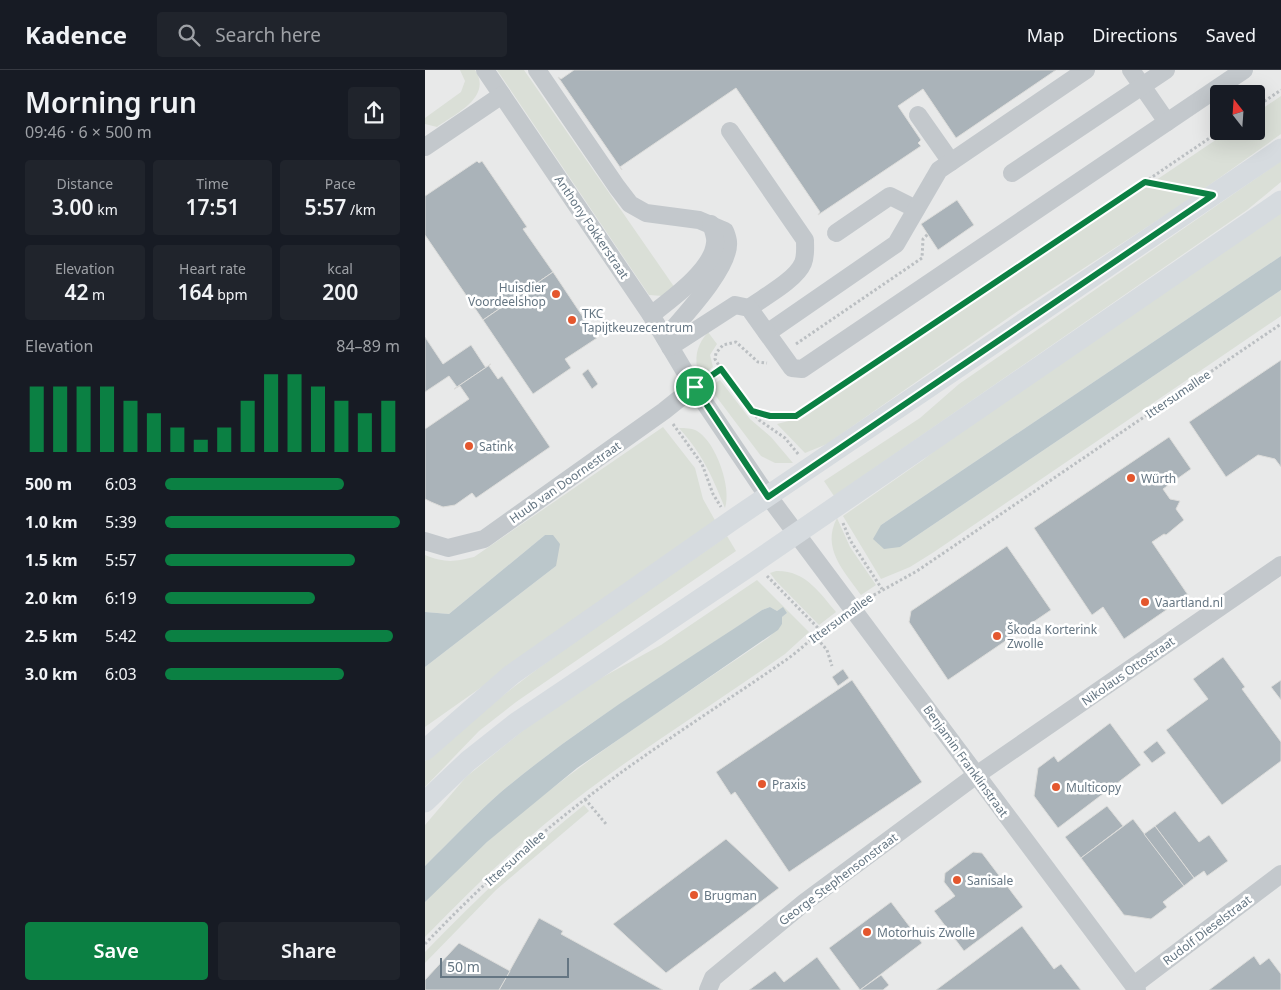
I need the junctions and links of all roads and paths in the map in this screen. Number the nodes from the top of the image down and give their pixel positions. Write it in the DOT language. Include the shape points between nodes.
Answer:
graph roads {
  1 [pos="485,70"];
  2 [pos="537,70"];
  3 [pos="1086,70"];
  4 [pos="1131,70"];
  5 [pos="1166,70"];
  6 [pos="1244,70"];
  7 [pos="1143,86"];
  8 [pos="1281,90"];
  9 [pos="502,95"];
  10 [pos="1265,101"];
  11 [pos="918,115"];
  12 [pos="1167,122"];
  13 [pos="730,131"];
  14 [pos="1210,138"];
  15 [pos="425,147"];
  16 [pos="1281,149"];
  17 [pos="951,162"];
  18 [pos="1012,173"];
  19 [pos="1145,182"];
  20 [pos="1213,195"];
  21 [pos="1281,201"];
  22 [pos="916,209"];
  23 [pos="711,224"];
  24 [pos="836,233"];
  25 [pos="742,306"];
  26 [pos="651,315"];
  27 [pos="1281,324"];
  28 [pos="767,333"];
  29 [pos="667,343"];
  30 [pos="695,387"];
  31 [pos="768,497"];
  32 [pos="795,532"];
  33 [pos="425,541"];
  34 [pos="1281,565"];
  35 [pos="851,609"];
  36 [pos="814,636"];
  37 [pos="832,666"];
  38 [pos="425,750"];
  39 [pos="975,776"];
  40 [pos="585,799"];
  41 [pos="425,802"];
  42 [pos="606,824"];
  43 [pos="1281,874"];
  44 [pos="425,944"];
  45 [pos="1135,987"];
  46 [pos="708,990"];
  1 -- 9 [label="street, Anthony Fokkerstraat"];
  2 -- 23 [label="street" via="630,204 646,213"];
  3 -- 17 [label="street"];
  4 -- 7 [label="street"];
  5 -- 7 [label="street"];
  6 -- 12 [label="street"];
  7 -- 12 [label="street"];
  7 -- 18 [label="street"];
  8 -- 10 [label="path"];
  9 -- 15 [label="street"];
  9 -- 26 [label="street, Anthony Fokkerstraat"];
  11 -- 17 [label="street"];
  12 -- 28 [label="street" via="802,369 792,368"];
  13 -- 25 [label="street" via="794,222 799,242 798,253 789,266"];
  14 -- 19 [label="path"];
  16 -- 20 [label="main road"];
  17 -- 22 [label="street" via="939,170"];
  19 -- 20 [label="path"];
  19 -- 30 [label="path" via="803,413 788,418 752,411 721,369"];
  20 -- 31 [label="main road"];
  21 -- 32 [label="main road"];
  22 -- 24 [label="street" via="890,196"];
  22 -- 28 [label="street" via="896,244"];
  23 -- 26 [label="street" via="715,244 710,258 688,288"];
  23 -- 29 [label="street" via="725,231 728,242 726,254 709,286"];
  25 -- 28 [label="street"];
  25 -- 29 [label="street"];
  26 -- 29 [label="street, Anthony Fokkerstraat"];
  27 -- 35 [label="path, Ittersumallee" via="917,572"];
  29 -- 30 [label="street, Anthony Fokkerstraat"];
  30 -- 31 [label="street, Anthony Fokkerstraat"];
  30 -- 33 [label="street, Huub van Doornestraat" via="484,539 448,548"];
  31 -- 32 [label="street, Anthony Fokkerstraat"];
  31 -- 38 [label="main road" via="511,675"];
  32 -- 35 [label="street, Benjamin Franklinstraat"];
  32 -- 41 [label="main road" via="515,723"];
  34 -- 39 [label="street, Nikolaus Ottostraat"];
  35 -- 36 [label="path, Ittersumallee"];
  35 -- 39 [label="street, Benjamin Franklinstraat" via="918,695"];
  36 -- 37 [label="path" via="827,650"];
  36 -- 40 [label="path, Ittersumallee" via="790,658"];
  39 -- 45 [label="street, Benjamin Franklinstraat"];
  39 -- 46 [label="street, George Stephensonstraat" via="805,902 713,978"];
  40 -- 42 [label="path"];
  40 -- 44 [label="path, Ittersumallee" via="495,875"];
  43 -- 45 [label="street, Rudolf Dieselstraat"];
}
